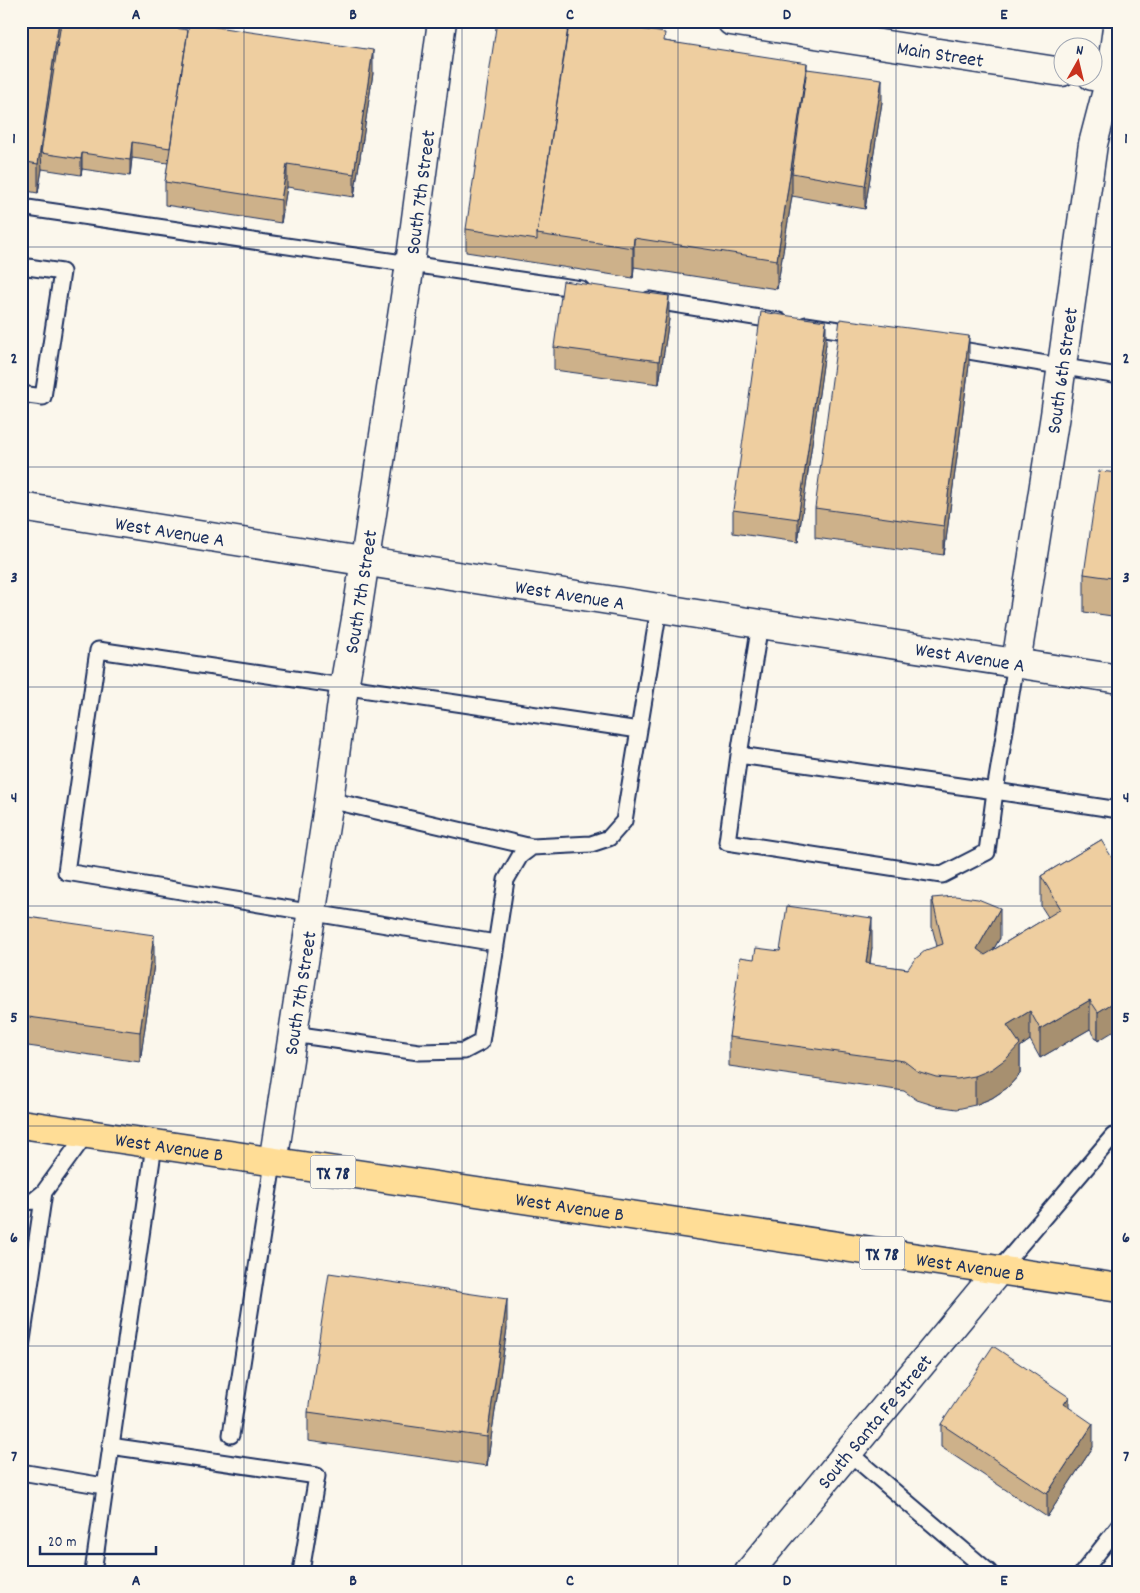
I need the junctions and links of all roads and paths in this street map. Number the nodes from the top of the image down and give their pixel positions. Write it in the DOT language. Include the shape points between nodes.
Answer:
graph roads {
  1 [pos="442,21"];
  2 [pos="731,21"];
  3 [pos="1118,21"];
  4 [pos="772,24"];
  5 [pos="1052,70"];
  6 [pos="1107,78"];
  7 [pos="21,207"];
  8 [pos="410,264"];
  9 [pos="21,266"];
  10 [pos="592,291"];
  11 [pos="630,297"];
  12 [pos="875,336"];
  13 [pos="934,346"];
  14 [pos="1062,366"];
  15 [pos="1119,376"];
  16 [pos="21,394"];
  17 [pos="21,507"];
  18 [pos="365,562"];
  19 [pos="659,608"];
  20 [pos="760,624"];
  21 [pos="1016,663"];
  22 [pos="1119,679"];
  23 [pos="344,687"];
  24 [pos="639,730"];
  25 [pos="739,755"];
  26 [pos="996,791"];
  27 [pos="329,800"];
  28 [pos="1119,810"];
  29 [pos="532,847"];
  30 [pos="311,911"];
  31 [pos="496,943"];
  32 [pos="293,1034"];
  33 [pos="21,1124"];
  34 [pos="86,1134"];
  35 [pos="1119,1136"];
  36 [pos="154,1145"];
  37 [pos="273,1163"];
  38 [pos="44,1192"];
  39 [pos="21,1202"];
  40 [pos="999,1270"];
  41 [pos="1119,1288"];
  42 [pos="21,1347"];
  43 [pos="231,1435"];
  44 [pos="110,1446"];
  45 [pos="848,1452"];
  46 [pos="21,1472"];
  47 [pos="104,1486"];
  48 [pos="1119,1526"];
  49 [pos="93,1572"];
  50 [pos="301,1572"];
  51 [pos="749,1572"];
  52 [pos="989,1572"];
  53 [pos="1083,1572"];
  1 -- 8 [label="street, South 7th Street"];
  2 -- 4 [label="street, Main Street"];
  3 -- 6 [label="street, South 6th Street"];
  4 -- 5 [label="street, Main Street"];
  6 -- 14 [label="street, South 6th Street" via="1093,144"];
  7 -- 8 [label="lane"];
  8 -- 10 [label="lane"];
  8 -- 18 [label="street, South 7th Street"];
  9 -- 16 [label="lane" via="62,272 43,397"];
  11 -- 12 [label="lane"];
  13 -- 14 [label="lane"];
  14 -- 15 [label="lane"];
  14 -- 21 [label="street, South 6th Street"];
  17 -- 18 [label="street, West Avenue A"];
  18 -- 19 [label="street, West Avenue A"];
  18 -- 23 [label="street, South 7th Street"];
  19 -- 20 [label="street, West Avenue A"];
  19 -- 24 [label="lane"];
  20 -- 21 [label="street, West Avenue A"];
  20 -- 25 [label="lane"];
  21 -- 22 [label="street, West Avenue A"];
  21 -- 26 [label="lane"];
  23 -- 24 [label="lane"];
  23 -- 27 [label="street, South 7th Street"];
  23 -- 30 [label="lane" via="98,650 95,670 66,872"];
  24 -- 29 [label="lane" via="624,822 609,838 591,844"];
  25 -- 26 [label="lane"];
  25 -- 26 [label="lane" via="727,842 942,875 987,852"];
  26 -- 28 [label="lane"];
  27 -- 29 [label="lane"];
  27 -- 30 [label="street, South 7th Street"];
  29 -- 31 [label="lane" via="520,856 506,880"];
  30 -- 31 [label="lane"];
  30 -- 32 [label="street, South 7th Street"];
  31 -- 32 [label="lane" via="481,1042 464,1051 419,1052"];
  32 -- 37 [label="street, South 7th Street"];
  33 -- 34 [label="main road, West Avenue B / TX 78"];
  34 -- 36 [label="main road, West Avenue B / TX 78"];
  34 -- 38 [label="lane"];
  35 -- 40 [label="lane" via="1113,1136"];
  36 -- 37 [label="main road, West Avenue B / TX 78"];
  36 -- 44 [label="lane"];
  37 -- 40 [label="main road, West Avenue B / TX 78"];
  37 -- 43 [label="lane"];
  38 -- 39 [label="lane" via="33,1201"];
  38 -- 42 [label="lane"];
  40 -- 41 [label="main road, West Avenue B / TX 78"];
  40 -- 45 [label="street, South Santa Fe Street"];
  44 -- 47 [label="lane"];
  44 -- 50 [label="lane" via="316,1476"];
  45 -- 51 [label="street, South Santa Fe Street"];
  45 -- 52 [label="lane"];
  46 -- 47 [label="lane"];
  47 -- 49 [label="lane"];
  48 -- 53 [label="lane"];
}
